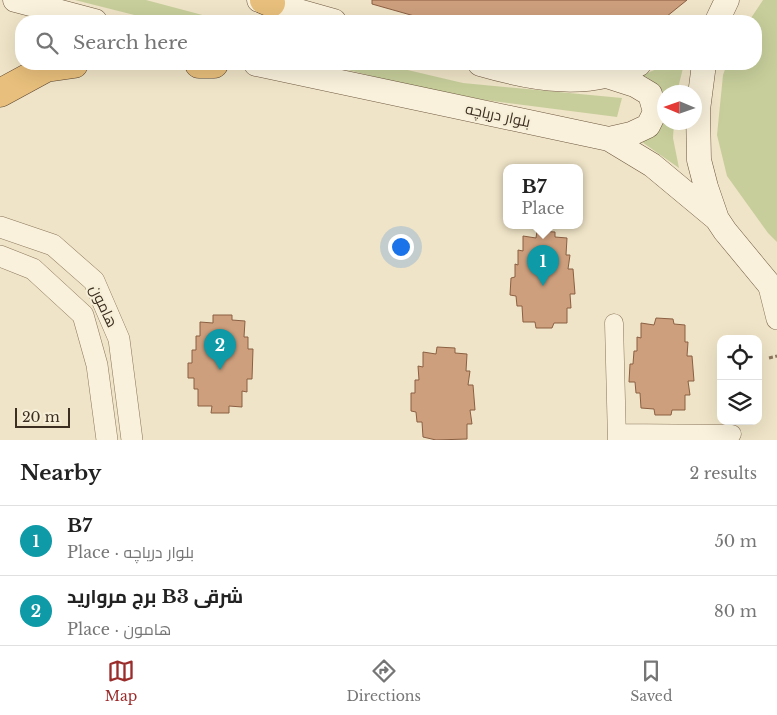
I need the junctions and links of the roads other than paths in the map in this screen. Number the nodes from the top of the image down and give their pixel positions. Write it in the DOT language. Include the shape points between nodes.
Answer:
graph roads {
  1 [pos="15,0"];
  2 [pos="265,1"];
  3 [pos="72,15"];
  4 [pos="313,15"];
  5 [pos="42,70"];
  6 [pos="284,70"];
  7 [pos="501,70"];
  8 [pos="622,70"];
  9 [pos="703,70"];
  10 [pos="606,76"];
  11 [pos="0,93"];
  12 [pos="609,139"];
  13 [pos="717,219"];
  14 [pos="0,227"];
  15 [pos="0,256"];
  16 [pos="772,286"];
  17 [pos="777,319"];
  18 [pos="614,323"];
  19 [pos="732,434"];
  20 [pos="617,436"];
  21 [pos="107,440"];
  22 [pos="132,440"];
  1 -- 3 [label="main road"];
  2 -- 4 [label="main road"];
  5 -- 11 [label="highway"];
  6 -- 12 [label="main road, بلوار دریاچه"];
  7 -- 10 [label="main road" via="522,76 578,80"];
  8 -- 10 [label="main road"];
  9 -- 13 [label="main road" via="698,110 699,160"];
  10 -- 12 [label="main road" via="635,85 650,94 655,112 648,126"];
  12 -- 13 [label="main road, بلوار دریاچه" via="652,166"];
  13 -- 16 [label="main road"];
  14 -- 22 [label="street, هامون" via="53,245 94,281 119,339"];
  15 -- 21 [label="street, هامون" via="33,269 83,315 97,365"];
  16 -- 17 [label="street"];
  18 -- 20 [label="street"];
  19 -- 20 [label="street"];
}
